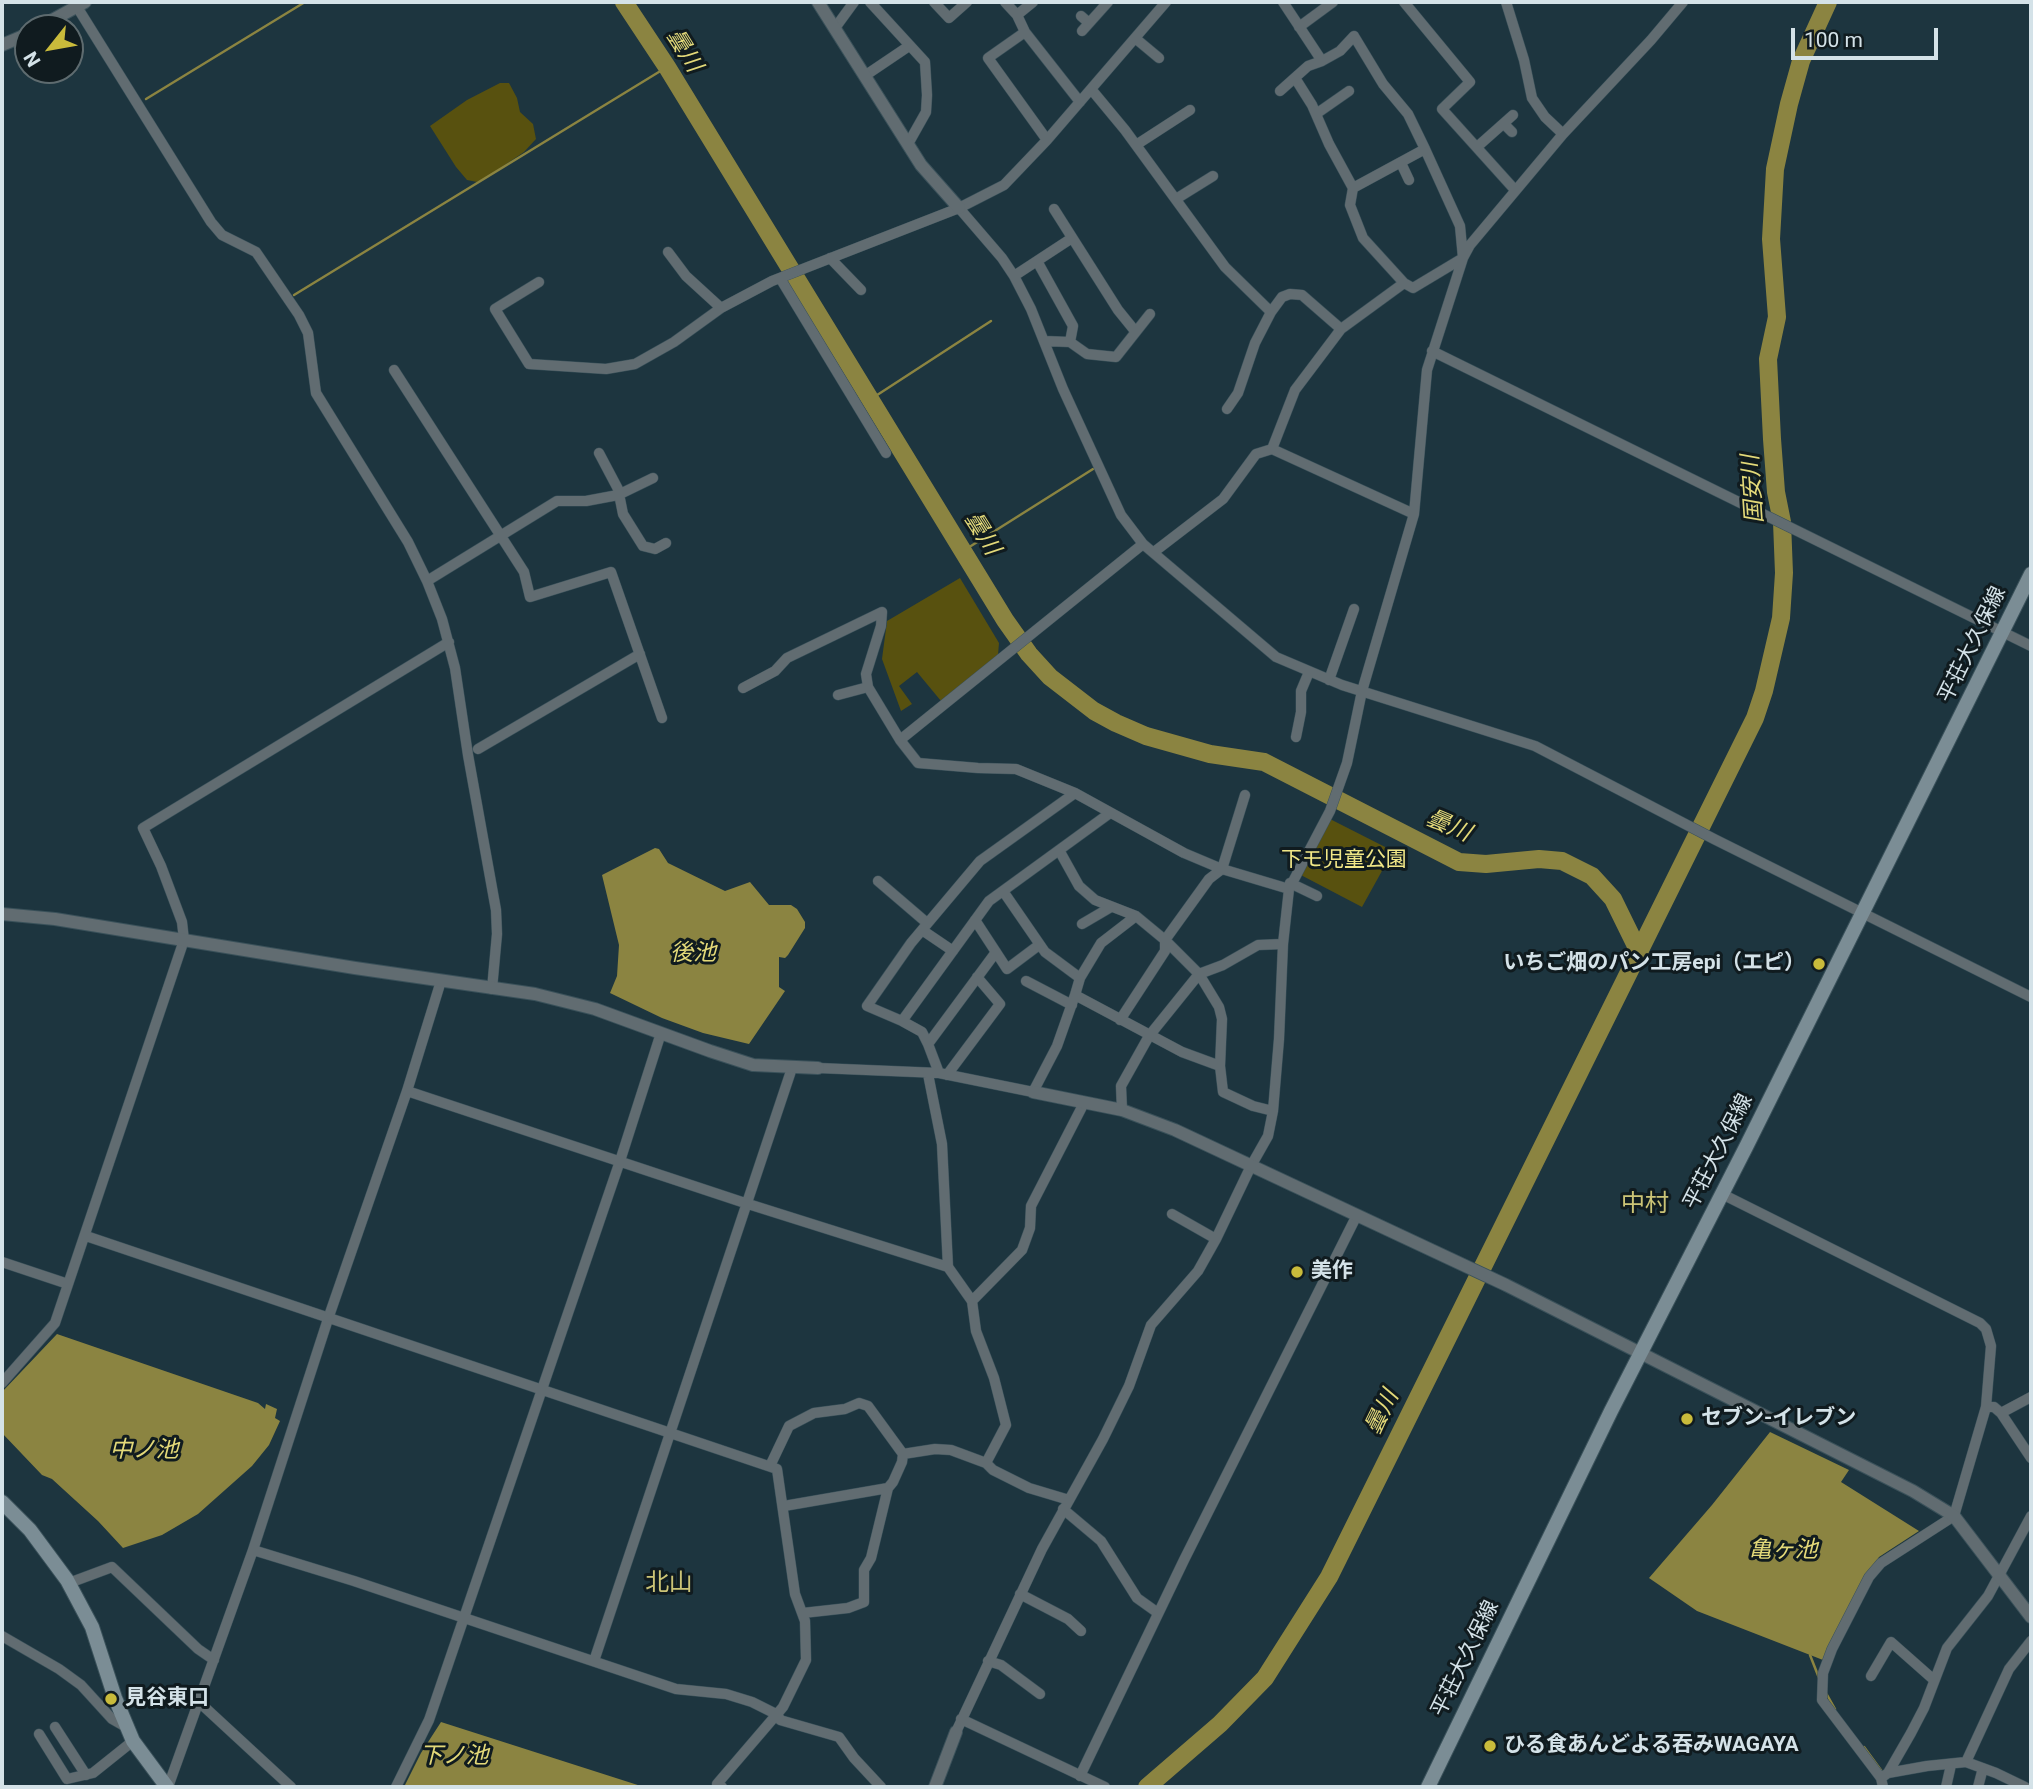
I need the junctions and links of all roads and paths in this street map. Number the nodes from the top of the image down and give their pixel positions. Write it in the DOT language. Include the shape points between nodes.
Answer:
graph roads {
  1 [pos="818,2"];
  2 [pos="854,2"];
  3 [pos="870,2"];
  4 [pos="934,2"];
  5 [pos="967,2"];
  6 [pos="1005,2"];
  7 [pos="1033,2"];
  8 [pos="1108,2"];
  9 [pos="1166,2"];
  10 [pos="1283,2"];
  11 [pos="1333,2"];
  12 [pos="1404,2"];
  13 [pos="1506,2"];
  14 [pos="1684,2"];
  15 [pos="79,3"];
  16 [pos="61,14"];
  17 [pos="1017,15"];
  18 [pos="1084,23"];
  19 [pos="1298,27"];
  20 [pos="835,28"];
  21 [pos="1025,32"];
  22 [pos="1135,38"];
  23 [pos="909,46"];
  24 [pos="1159,58"];
  25 [pos="1322,61"];
  26 [pos="866,75"];
  27 [pos="1295,78"];
  28 [pos="1091,89"];
  29 [pos="1280,91"];
  30 [pos="1349,91"];
  31 [pos="1080,102"];
  32 [pos="1316,114"];
  33 [pos="1513,115"];
  34 [pos="1186,116"];
  35 [pos="1504,124"];
  36 [pos="1512,132"];
  37 [pos="1563,134"];
  38 [pos="1047,140"];
  39 [pos="908,144"];
  40 [pos="1136,145"];
  41 [pos="1477,147"];
  42 [pos="1425,149"];
  43 [pos="1401,163"];
  44 [pos="1213,176"];
  45 [pos="1409,180"];
  46 [pos="1353,188"];
  47 [pos="1515,190"];
  48 [pos="1176,199"];
  49 [pos="959,208"];
  50 [pos="1054,209"];
  51 [pos="1072,238"];
  52 [pos="668,252"];
  53 [pos="830,258"];
  54 [pos="1463,258"];
  55 [pos="1037,261"];
  56 [pos="1014,276"];
  57 [pos="781,277"];
  58 [pos="539,282"];
  59 [pos="1404,283"];
  60 [pos="861,290"];
  61 [pos="721,308"];
  62 [pos="1271,312"];
  63 [pos="1150,314"];
  64 [pos="1340,329"];
  65 [pos="1135,331"];
  66 [pos="1044,341"];
  67 [pos="1070,342"];
  68 [pos="1432,351"];
  69 [pos="394,370"];
  70 [pos="1227,409"];
  71 [pos="1272,449"];
  72 [pos="599,453"];
  73 [pos="886,453"];
  74 [pos="653,478"];
  75 [pos="618,495"];
  76 [pos="1414,514"];
  77 [pos="500,536"];
  78 [pos="666,542"];
  79 [pos="1143,544"];
  80 [pos="1154,552"];
  81 [pos="2031,574"];
  82 [pos="427,580"];
  83 [pos="1354,609"];
  84 [pos="2002,632"];
  85 [pos="449,642"];
  86 [pos="2031,646"];
  87 [pos="640,654"];
  88 [pos="1309,672"];
  89 [pos="1329,680"];
  90 [pos="869,687"];
  91 [pos="743,688"];
  92 [pos="1362,691"];
  93 [pos="838,695"];
  94 [pos="662,718"];
  95 [pos="1296,737"];
  96 [pos="900,740"];
  97 [pos="478,749"];
  98 [pos="1075,793"];
  99 [pos="1245,795"];
  100 [pos="1110,813"];
  101 [pos="1059,850"];
  102 [pos="1222,869"];
  103 [pos="878,881"];
  104 [pos="1289,886"];
  105 [pos="1003,891"];
  106 [pos="1317,896"];
  107 [pos="1111,907"];
  108 [pos="1862,912"];
  109 [pos="2,914"];
  110 [pos="1136,916"];
  111 [pos="975,920"];
  112 [pos="1082,924"];
  113 [pos="924,926"];
  114 [pos="184,940"];
  115 [pos="1165,940"];
  116 [pos="1283,944"];
  117 [pos="1039,945"];
  118 [pos="953,951"];
  119 [pos="996,952"];
  120 [pos="1199,974"];
  121 [pos="977,977"];
  122 [pos="1080,978"];
  123 [pos="441,981"];
  124 [pos="1026,981"];
  125 [pos="492,989"];
  126 [pos="2031,997"];
  127 [pos="1074,1000"];
  128 [pos="1120,1020"];
  129 [pos="902,1021"];
  130 [pos="661,1033"];
  131 [pos="1149,1036"];
  132 [pos="929,1044"];
  133 [pos="1220,1066"];
  134 [pos="792,1068"];
  135 [pos="818,1068"];
  136 [pos="938,1074"];
  137 [pos="407,1091"];
  138 [pos="1033,1092"];
  139 [pos="1084,1103"];
  140 [pos="1122,1110"];
  141 [pos="1273,1111"];
  142 [pos="620,1161"];
  143 [pos="1251,1166"];
  144 [pos="1722,1194"];
  145 [pos="745,1203"];
  146 [pos="1172,1214"];
  147 [pos="1357,1215"];
  148 [pos="86,1236"];
  149 [pos="1216,1239"];
  150 [pos="2,1262"];
  151 [pos="948,1268"];
  152 [pos="68,1284"];
  153 [pos="972,1300"];
  154 [pos="329,1316"];
  155 [pos="1641,1353"];
  156 [pos="2,1383"];
  157 [pos="542,1390"];
  158 [pos="2031,1397"];
  159 [pos="1986,1407"];
  160 [pos="2001,1413"];
  161 [pos="670,1431"];
  162 [pos="902,1454"];
  163 [pos="2031,1458"];
  164 [pos="986,1463"];
  165 [pos="770,1466"];
  166 [pos="888,1488"];
  167 [pos="2,1502"];
  168 [pos="1066,1504"];
  169 [pos="784,1506"];
  170 [pos="1954,1516"];
  171 [pos="2031,1516"];
  172 [pos="253,1550"];
  173 [pos="1998,1574"];
  174 [pos="69,1583"];
  175 [pos="1020,1594"];
  176 [pos="803,1613"];
  177 [pos="1158,1613"];
  178 [pos="2031,1617"];
  179 [pos="463,1618"];
  180 [pos="1081,1631"];
  181 [pos="2,1636"];
  182 [pos="2031,1641"];
  183 [pos="214,1660"];
  184 [pos="593,1661"];
  185 [pos="988,1661"];
  186 [pos="1871,1676"];
  187 [pos="1934,1680"];
  188 [pos="1040,1694"];
  189 [pos="199,1702"];
  190 [pos="778,1715"];
  191 [pos="961,1719"];
  192 [pos="55,1727"];
  193 [pos="127,1727"];
  194 [pos="956,1732"];
  195 [pos="39,1734"];
  196 [pos="133,1741"];
  197 [pos="1966,1762"];
  198 [pos="1951,1765"];
  199 [pos="1983,1768"];
  200 [pos="86,1774"];
  201 [pos="1080,1776"];
  202 [pos="1884,1779"];
  203 [pos="1101,1785"];
  204 [pos="167,1787"];
  205 [pos="290,1787"];
  206 [pos="396,1787"];
  207 [pos="722,1787"];
  208 [pos="880,1787"];
  209 [pos="935,1787"];
  210 [pos="1428,1787"];
  211 [pos="1946,1787"];
  212 [pos="1978,1787"];
  213 [pos="2025,1787"];
  1 -- 20 [label="street"];
  2 -- 20 [label="street"];
  3 -- 23 [label="street"];
  4 -- 5 [label="street" via="949,18"];
  6 -- 17 [label="street"];
  7 -- 17 [label="street"];
  8 -- 18 [label="street"];
  9 -- 22 [label="street"];
  10 -- 19 [label="street"];
  11 -- 19 [label="street"];
  12 -- 41 [label="street" via="1470,82 1442,109"];
  13 -- 37 [label="street" via="1532,98"];
  14 -- 37 [label="street"];
  15 -- 16 [label="street"];
  15 -- 82 [label="street" via="211,222 222,235 256,251 299,315 308,333 316,393"];
  17 -- 21 [label="street"];
  19 -- 25 [label="street"];
  20 -- 26 [label="street"];
  21 -- 31 [label="street"];
  21 -- 38 [label="street" via="988,58"];
  22 -- 24 [label="street"];
  22 -- 28 [label="street"];
  23 -- 26 [label="street"];
  23 -- 39 [label="street" via="925,62 927,95 926,112"];
  25 -- 27 [label="street" via="1308,65"];
  25 -- 42 [label="street" via="1354,36 1408,114"];
  26 -- 39 [label="street"];
  27 -- 29 [label="street"];
  27 -- 32 [label="street"];
  28 -- 31 [label="street"];
  28 -- 40 [label="street"];
  30 -- 32 [label="street"];
  31 -- 38 [label="street"];
  32 -- 46 [label="street"];
  33 -- 35 [label="street"];
  34 -- 40 [label="street"];
  35 -- 36 [label="street"];
  35 -- 41 [label="street"];
  37 -- 47 [label="street"];
  38 -- 49 [label="street" via="1004,185"];
  39 -- 49 [label="street"];
  40 -- 48 [label="street"];
  41 -- 47 [label="street"];
  42 -- 43 [label="street"];
  42 -- 54 [label="street" via="1460,226"];
  43 -- 45 [label="street"];
  43 -- 46 [label="street"];
  44 -- 48 [label="street"];
  46 -- 59 [label="street" via="1350,205 1363,239"];
  47 -- 54 [label="street"];
  48 -- 62 [label="street" via="1225,267"];
  49 -- 53 [label="street"];
  49 -- 56 [label="street"];
  50 -- 51 [label="street"];
  51 -- 55 [label="street"];
  51 -- 65 [label="street"];
  52 -- 61 [label="street"];
  53 -- 57 [label="street"];
  53 -- 60 [label="street"];
  54 -- 59 [label="street" via="1413,288"];
  54 -- 68 [label="street"];
  55 -- 56 [label="street"];
  55 -- 67 [label="street" via="1073,326"];
  56 -- 66 [label="street"];
  57 -- 61 [label="street"];
  57 -- 73 [label="street"];
  58 -- 61 [label="street" via="495,309 529,364 606,369 635,364"];
  59 -- 64 [label="street"];
  62 -- 64 [label="street" via="1282,297 1302,295"];
  62 -- 70 [label="street"];
  63 -- 65 [label="street"];
  64 -- 71 [label="street" via="1295,390"];
  65 -- 67 [label="street" via="1116,357 1087,354"];
  66 -- 67 [label="street"];
  66 -- 79 [label="street" via="1121,514"];
  68 -- 76 [label="street"];
  68 -- 84 [label="street"];
  69 -- 77 [label="street"];
  71 -- 76 [label="street"];
  71 -- 80 [label="street" via="1256,454 1223,499"];
  72 -- 75 [label="street"];
  74 -- 75 [label="street"];
  75 -- 77 [label="street" via="557,501"];
  75 -- 78 [label="street" via="623,514 643,546 655,549"];
  76 -- 92 [label="street"];
  77 -- 82 [label="street"];
  77 -- 87 [label="street" via="524,572 530,597 611,572"];
  79 -- 80 [label="street"];
  79 -- 96 [label="street"];
  80 -- 88 [label="street" via="1276,657"];
  81 -- 84 [label="main road, 平荘大久保線"];
  82 -- 85 [label="street"];
  83 -- 89 [label="street"];
  84 -- 86 [label="street"];
  84 -- 108 [label="main road, 平荘大久保線"];
  85 -- 114 [label="street" via="143,828 182,922"];
  85 -- 125 [label="street" via="496,910"];
  87 -- 94 [label="street"];
  87 -- 97 [label="street"];
  88 -- 89 [label="street"];
  88 -- 95 [label="street" via="1301,691"];
  89 -- 92 [label="street"];
  90 -- 91 [label="street" via="866,674 882,612 787,658 775,671"];
  90 -- 93 [label="street"];
  90 -- 96 [label="street"];
  92 -- 104 [label="street" via="1337,795"];
  92 -- 108 [label="street" via="1535,746"];
  96 -- 98 [label="street" via="918,763 1016,769"];
  98 -- 100 [label="street"];
  98 -- 113 [label="street" via="980,861"];
  99 -- 102 [label="street"];
  100 -- 101 [label="street"];
  100 -- 102 [label="street"];
  101 -- 105 [label="street"];
  101 -- 107 [label="street" via="1079,886"];
  102 -- 104 [label="street"];
  102 -- 115 [label="street" via="1209,879"];
  103 -- 113 [label="street"];
  104 -- 106 [label="street"];
  104 -- 116 [label="street"];
  105 -- 111 [label="street"];
  105 -- 117 [label="street"];
  107 -- 110 [label="street"];
  107 -- 112 [label="street"];
  108 -- 126 [label="street"];
  108 -- 144 [label="main road, 平荘大久保線"];
  109 -- 114 [label="street"];
  110 -- 115 [label="street"];
  110 -- 122 [label="street" via="1101,943"];
  111 -- 118 [label="street"];
  111 -- 119 [label="street"];
  113 -- 118 [label="street"];
  113 -- 129 [label="street" via="867,1006"];
  114 -- 123 [label="street"];
  114 -- 148 [label="street"];
  115 -- 120 [label="street"];
  115 -- 128 [label="street" via="1165,951"];
  116 -- 120 [label="street" via="1258,945"];
  116 -- 141 [label="street"];
  117 -- 119 [label="street" via="1007,969"];
  117 -- 122 [label="street"];
  118 -- 129 [label="street"];
  119 -- 121 [label="street"];
  120 -- 131 [label="street"];
  120 -- 133 [label="street" via="1222,1019"];
  121 -- 132 [label="street"];
  121 -- 136 [label="street" via="1000,1004"];
  122 -- 127 [label="street"];
  123 -- 125 [label="street"];
  123 -- 137 [label="street"];
  124 -- 127 [label="street"];
  125 -- 130 [label="street" via="595,1009"];
  127 -- 128 [label="street"];
  127 -- 138 [label="street"];
  128 -- 131 [label="street"];
  129 -- 132 [label="street" via="922,1032"];
  130 -- 134 [label="street" via="753,1065"];
  130 -- 142 [label="street"];
  131 -- 133 [label="street"];
  131 -- 140 [label="street" via="1121,1086"];
  132 -- 136 [label="street"];
  133 -- 141 [label="street" via="1223,1092"];
  134 -- 135 [label="street"];
  134 -- 145 [label="street"];
  135 -- 136 [label="street"];
  136 -- 138 [label="street"];
  136 -- 151 [label="street"];
  137 -- 142 [label="street"];
  137 -- 154 [label="street"];
  138 -- 139 [label="street"];
  139 -- 140 [label="street"];
  139 -- 153 [label="street" via="1031,1206 1022,1250"];
  140 -- 143 [label="street"];
  141 -- 143 [label="street" via="1268,1136"];
  142 -- 145 [label="street"];
  142 -- 157 [label="street"];
  143 -- 147 [label="street"];
  143 -- 149 [label="street"];
  144 -- 155 [label="main road, 平荘大久保線"];
  144 -- 159 [label="street" via="1980,1323 1991,1346"];
  145 -- 151 [label="street"];
  145 -- 161 [label="street"];
  146 -- 149 [label="street"];
  147 -- 155 [label="street"];
  147 -- 177 [label="street"];
  148 -- 152 [label="street"];
  148 -- 154 [label="street"];
  149 -- 168 [label="street" via="1198,1270 1151,1325 1129,1386"];
  150 -- 152 [label="street"];
  151 -- 153 [label="street"];
  152 -- 156 [label="street" via="55,1323"];
  153 -- 164 [label="street" via="976,1331 1006,1425"];
  154 -- 157 [label="street"];
  154 -- 172 [label="street"];
  155 -- 170 [label="street"];
  155 -- 210 [label="main road, 平荘大久保線"];
  157 -- 161 [label="street"];
  157 -- 179 [label="street"];
  158 -- 160 [label="street"];
  159 -- 160 [label="street"];
  159 -- 170 [label="street"];
  160 -- 163 [label="street"];
  161 -- 165 [label="street"];
  161 -- 184 [label="street"];
  162 -- 164 [label="street" via="951,1450"];
  162 -- 165 [label="street" via="868,1406 859,1403 814,1413 789,1426"];
  162 -- 166 [label="street"];
  164 -- 168 [label="street"];
  165 -- 169 [label="street" via="777,1469"];
  166 -- 169 [label="street"];
  166 -- 176 [label="street" via="872,1558 864,1570 864,1602"];
  167 -- 174 [label="main road" via="48,1551"];
  168 -- 175 [label="street"];
  168 -- 177 [label="street" via="1101,1541 1137,1598"];
  169 -- 176 [label="street" via="795,1594"];
  170 -- 173 [label="street"];
  170 -- 202 [label="street" via="1881,1563 1869,1577 1823,1673 1822,1700"];
  171 -- 173 [label="street"];
  172 -- 179 [label="street"];
  172 -- 183 [label="street"];
  173 -- 178 [label="street"];
  173 -- 187 [label="street" via="1988,1596 1947,1648"];
  174 -- 183 [label="street" via="112,1567"];
  174 -- 193 [label="main road" via="92,1627"];
  175 -- 180 [label="street" via="1068,1619"];
  175 -- 185 [label="street"];
  176 -- 190 [label="street" via="806,1660"];
  177 -- 201 [label="street"];
  179 -- 184 [label="street"];
  179 -- 206 [label="street" via="429,1720"];
  181 -- 193 [label="street" via="81,1685 112,1719"];
  182 -- 197 [label="street" via="2009,1669"];
  183 -- 189 [label="street"];
  184 -- 190 [label="street" via="676,1689 726,1694"];
  185 -- 188 [label="street" via="1001,1665"];
  185 -- 191 [label="street"];
  186 -- 187 [label="street" via="1891,1642"];
  187 -- 202 [label="street" via="1924,1708"];
  189 -- 204 [label="street"];
  189 -- 205 [label="street"];
  190 -- 207 [label="street" via="717,1784"];
  190 -- 208 [label="street" via="780,1720 839,1737"];
  191 -- 194 [label="street"];
  191 -- 201 [label="street"];
  192 -- 200 [label="street"];
  193 -- 196 [label="main road"];
  194 -- 209 [label="street"];
  195 -- 200 [label="street" via="67,1779"];
  196 -- 200 [label="street"];
  196 -- 204 [label="main road"];
  197 -- 198 [label="street"];
  197 -- 199 [label="street"];
  198 -- 202 [label="street" via="1927,1766"];
  198 -- 211 [label="street"];
  199 -- 212 [label="street"];
  199 -- 213 [label="street"];
  201 -- 203 [label="street"];
}
